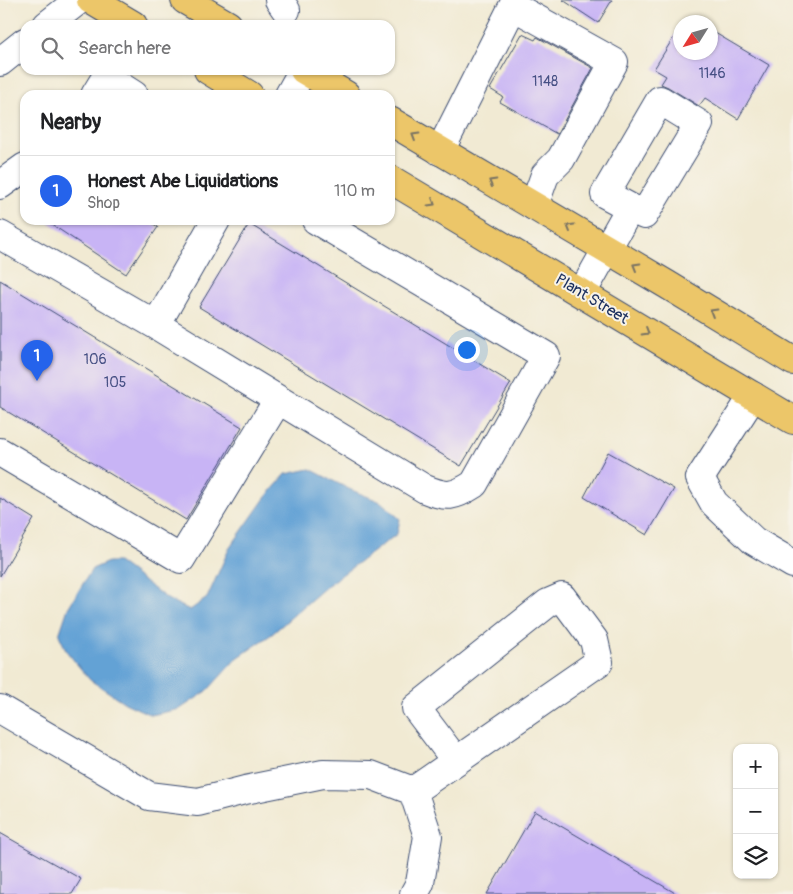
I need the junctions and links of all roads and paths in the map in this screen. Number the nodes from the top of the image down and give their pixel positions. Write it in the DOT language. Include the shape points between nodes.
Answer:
graph roads {
  1 [pos="79,0"];
  2 [pos="91,0"];
  3 [pos="185,0"];
  4 [pos="53,20"];
  5 [pos="125,20"];
  6 [pos="219,20"];
  7 [pos="20,46"];
  8 [pos="0,62"];
  9 [pos="216,75"];
  10 [pos="301,75"];
  11 [pos="312,75"];
  12 [pos="98,90"];
  13 [pos="126,90"];
  14 [pos="241,90"];
  15 [pos="292,90"];
  16 [pos="338,90"];
  17 [pos="395,124"];
  18 [pos="440,151"];
  19 [pos="20,171"];
  20 [pos="395,182"];
  21 [pos="0,186"];
  22 [pos="534,206"];
  23 [pos="630,208"];
  24 [pos="213,225"];
  25 [pos="324,225"];
  26 [pos="0,235"];
  27 [pos="606,248"];
  28 [pos="582,293"];
  29 [pos="156,326"];
  30 [pos="793,361"];
  31 [pos="753,396"];
  32 [pos="793,397"];
  33 [pos="278,400"];
  34 [pos="793,420"];
  35 [pos="0,452"];
  36 [pos="793,564"];
  37 [pos="0,709"];
  38 [pos="456,761"];
  39 [pos="414,791"];
  40 [pos="414,894"];
  1 -- 4 [label="street"];
  2 -- 5 [label="main road"];
  3 -- 6 [label="main road"];
  7 -- 8 [label="street"];
  9 -- 14 [label="main road"];
  10 -- 15 [label="street"];
  11 -- 16 [label="main road"];
  12 -- 13 [label="street" via="106,77"];
  18 -- 17 [label="main road, one-way"];
  22 -- 18 [label="main road, one-way"];
  18 -- 22 [label="street" via="514,6 614,62 561,159 545,175"];
  19 -- 21 [label="street"];
  20 -- 28 [label="main road, Plant Street, one-way"];
  27 -- 22 [label="main road, one-way"];
  23 -- 27 [label="street"];
  24 -- 29 [label="street"];
  25 -- 33 [label="street" via="546,356 474,484 459,493 441,495 425,489"];
  26 -- 29 [label="street"];
  27 -- 28 [label="street"];
  30 -- 27 [label="main road, one-way"];
  28 -- 31 [label="main road, Plant Street, one-way"];
  29 -- 33 [label="street"];
  31 -- 32 [label="main road"];
  31 -- 34 [label="main road, Plant Street"];
  31 -- 36 [label="street" via="700,478 714,503 754,541"];
  33 -- 35 [label="street" via="181,559"];
  37 -- 39 [label="street" via="148,796 198,802 323,774 371,775"];
  38 -- 38 [label="street" via="599,662 594,640 562,597 548,603 416,708"];
  38 -- 39 [label="street"];
  39 -- 40 [label="street" via="428,836 420,883"];
}
